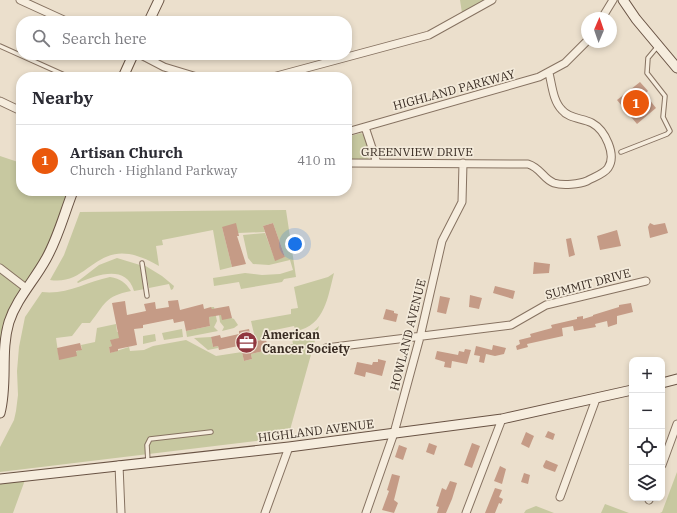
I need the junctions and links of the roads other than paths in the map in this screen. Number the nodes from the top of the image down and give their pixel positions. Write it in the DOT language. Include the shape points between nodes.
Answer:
graph roads {
  1 [pos="20,0"];
  2 [pos="159,0"];
  3 [pos="492,0"];
  4 [pos="613,0"];
  5 [pos="623,0"];
  6 [pos="606,12"];
  7 [pos="55,16"];
  8 [pos="151,16"];
  9 [pos="658,45"];
  10 [pos="0,46"];
  11 [pos="581,47"];
  12 [pos="16,53"];
  13 [pos="352,56"];
  14 [pos="31,60"];
  15 [pos="131,60"];
  16 [pos="151,60"];
  17 [pos="336,60"];
  18 [pos="677,68"];
  19 [pos="58,72"];
  20 [pos="125,72"];
  21 [pos="180,72"];
  22 [pos="292,72"];
  23 [pos="549,73"];
  24 [pos="0,101"];
  25 [pos="16,108"];
  26 [pos="365,126"];
  27 [pos="352,130"];
  28 [pos="621,152"];
  29 [pos="352,163"];
  30 [pos="377,163"];
  31 [pos="463,163"];
  32 [pos="71,196"];
  33 [pos="142,263"];
  34 [pos="0,268"];
  35 [pos="646,281"];
  36 [pos="26,288"];
  37 [pos="147,296"];
  38 [pos="420,337"];
  39 [pos="326,348"];
  40 [pos="677,379"];
  41 [pos="665,382"];
  42 [pos="629,391"];
  43 [pos="596,399"];
  44 [pos="0,413"];
  45 [pos="502,419"];
  46 [pos="677,424"];
  47 [pos="211,432"];
  48 [pos="394,434"];
  49 [pos="289,447"];
  50 [pos="665,457"];
  51 [pos="148,462"];
  52 [pos="119,465"];
  53 [pos="0,479"];
  54 [pos="560,497"];
  55 [pos="122,513"];
  56 [pos="265,513"];
  57 [pos="366,513"];
  58 [pos="466,513"];
  1 -- 7 [label="street"];
  2 -- 8 [label="street"];
  3 -- 13 [label="street" via="429,35"];
  4 -- 6 [label="street"];
  5 -- 9 [label="street"];
  9 -- 18 [label="street"];
  9 -- 28 [label="lane" via="648,58 646,67 664,96 664,117 670,131"];
  10 -- 12 [label="lane"];
  11 -- 23 [label="street, HIGHLAND PARKWAY" via="565,63"];
  14 -- 19 [label="lane"];
  15 -- 20 [label="street"];
  16 -- 21 [label="street"];
  17 -- 22 [label="street"];
  23 -- 26 [label="street, HIGHLAND PARKWAY" via="527,82"];
  23 -- 31 [label="street, GREENVIEW DRIVE" via="554,96 562,111 599,128 611,152 612,159 608,168 584,182 562,184 548,180 540,170 528,164"];
  24 -- 25 [label="street"];
  26 -- 27 [label="street, HIGHLAND PARKWAY"];
  26 -- 30 [label="street"];
  29 -- 30 [label="street, GREENVIEW DRIVE"];
  30 -- 31 [label="street, GREENVIEW DRIVE"];
  31 -- 38 [label="street, HOWLAND AVENUE" via="462,202 442,241"];
  32 -- 36 [label="street" via="51,250"];
  33 -- 37 [label="lane"];
  34 -- 36 [label="street"];
  35 -- 38 [label="street, SUMMIT DRIVE" via="546,305 511,325"];
  36 -- 44 [label="street" via="9,321 5,336 4,393"];
  38 -- 39 [label="street, SUMMIT DRIVE"];
  38 -- 48 [label="street, HOWLAND AVENUE"];
  40 -- 41 [label="street"];
  42 -- 43 [label="street, HIGHLAND AVENUE"];
  43 -- 45 [label="street, HIGHLAND AVENUE"];
  43 -- 54 [label="street"];
  45 -- 48 [label="street, HIGHLAND AVENUE"];
  45 -- 58 [label="street"];
  46 -- 50 [label="street"];
  47 -- 51 [label="lane" via="150,439 147,445"];
  48 -- 49 [label="street, HIGHLAND AVENUE"];
  48 -- 57 [label="street, HOWLAND AVENUE"];
  49 -- 51 [label="street, HIGHLAND AVENUE"];
  49 -- 56 [label="street"];
  51 -- 52 [label="street, HIGHLAND AVENUE"];
  52 -- 53 [label="street, HIGHLAND AVENUE"];
  52 -- 55 [label="street"];
}
